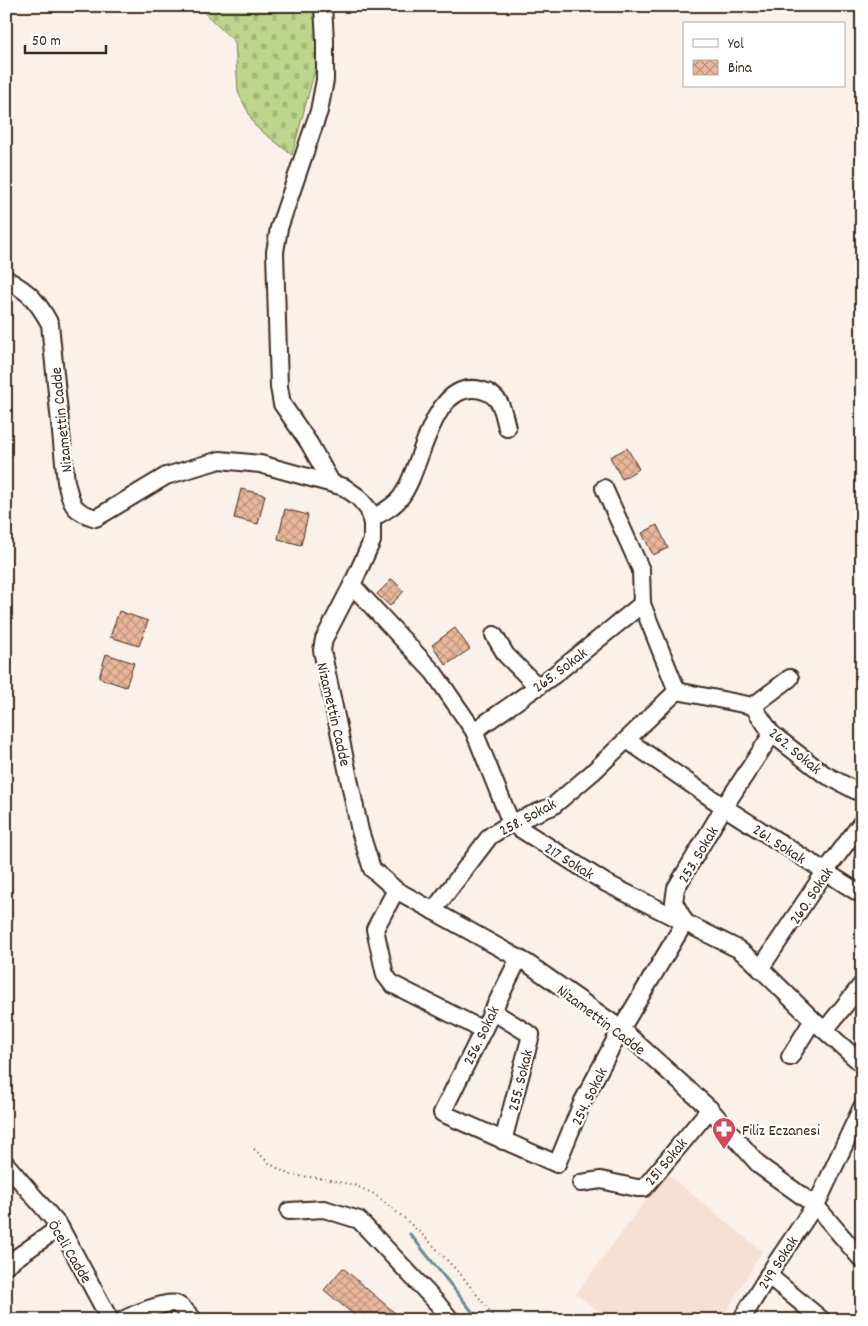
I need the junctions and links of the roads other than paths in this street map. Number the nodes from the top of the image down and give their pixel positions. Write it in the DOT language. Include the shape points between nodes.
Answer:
graph roads {
  1 [pos="323,6"];
  2 [pos="6,279"];
  3 [pos="507,428"];
  4 [pos="331,482"];
  5 [pos="604,488"];
  6 [pos="371,519"];
  7 [pos="352,585"];
  8 [pos="642,604"];
  9 [pos="494,635"];
  10 [pos="790,678"];
  11 [pos="538,687"];
  12 [pos="677,691"];
  13 [pos="753,706"];
  14 [pos="474,731"];
  15 [pos="772,734"];
  16 [pos="627,740"];
  17 [pos="862,794"];
  18 [pos="724,807"];
  19 [pos="862,822"];
  20 [pos="511,823"];
  21 [pos="825,872"];
  22 [pos="396,890"];
  23 [pos="862,895"];
  24 [pos="433,911"];
  25 [pos="685,922"];
  26 [pos="518,958"];
  27 [pos="760,969"];
  28 [pos="862,984"];
  29 [pos="492,1011"];
  30 [pos="819,1025"];
  31 [pos="621,1029"];
  32 [pos="483,1030"];
  33 [pos="790,1058"];
  34 [pos="862,1064"];
  35 [pos="710,1108"];
  36 [pos="860,1116"];
  37 [pos="503,1141"];
  38 [pos="6,1164"];
  39 [pos="581,1183"];
  40 [pos="816,1206"];
  41 [pos="289,1211"];
  42 [pos="60,1227"];
  43 [pos="862,1260"];
  44 [pos="6,1266"];
  45 [pos="768,1275"];
  46 [pos="110,1320"];
  47 [pos="123,1320"];
  48 [pos="194,1320"];
  49 [pos="451,1320"];
  50 [pos="741,1320"];
  51 [pos="822,1320"];
  1 -- 4 [label="street" via="325,80 279,228 275,252 282,404"];
  2 -- 4 [label="street, Nizamettin Cadde" via="25,289 50,324 66,482 71,502 81,513 96,518 166,476 220,460 260,464"];
  3 -- 6 [label="street" via="503,409 492,395 474,389 454,394 445,401 436,418 401,497 389,509"];
  4 -- 6 [label="street, Nizamettin Cadde" via="358,497"];
  5 -- 8 [label="street" via="641,570"];
  6 -- 7 [label="street, Nizamettin Cadde" via="372,541"];
  7 -- 14 [label="street" via="434,672"];
  7 -- 22 [label="street, Nizamettin Cadde" via="324,639 322,659 360,831 372,869"];
  8 -- 11 [label="street, 265. Sokak"];
  8 -- 12 [label="street"];
  9 -- 11 [label="street" via="506,655"];
  10 -- 13 [label="street"];
  11 -- 14 [label="street, 265. Sokak"];
  12 -- 13 [label="street"];
  12 -- 16 [label="street, 258. Sokak"];
  13 -- 15 [label="street, 262. Sokak"];
  14 -- 20 [label="street"];
  15 -- 17 [label="street, 262. Sokak" via="824,774"];
  15 -- 18 [label="street, 253. Sokak"];
  16 -- 18 [label="street, 261. Sokak"];
  16 -- 20 [label="street, 258. Sokak" via="553,806"];
  18 -- 21 [label="street, 261. Sokak"];
  18 -- 25 [label="street, 253. Sokak" via="676,888 674,902"];
  19 -- 21 [label="street, 260. Sokak"];
  20 -- 24 [label="street, 258. Sokak" via="490,836"];
  20 -- 25 [label="street, 217 Sokak" via="606,883"];
  21 -- 23 [label="street, 261. Sokak"];
  21 -- 27 [label="street, 260. Sokak"];
  22 -- 24 [label="street, Nizamettin Cadde"];
  22 -- 32 [label="street" via="375,929 385,975 392,984"];
  24 -- 26 [label="street, Nizamettin Cadde"];
  25 -- 27 [label="street, 217 Sokak" via="738,949"];
  25 -- 31 [label="street"];
  26 -- 29 [label="street, 256. Sokak"];
  26 -- 31 [label="street, Nizamettin Cadde"];
  27 -- 30 [label="street, 217 Sokak"];
  28 -- 30 [label="street"];
  29 -- 32 [label="street, 256. Sokak"];
  29 -- 37 [label="street, 255. Sokak" via="531,1034"];
  30 -- 33 [label="street"];
  30 -- 34 [label="street, 217 Sokak"];
  31 -- 35 [label="street, Nizamettin Cadde"];
  31 -- 37 [label="street, 254. Sokak" via="583,1101 557,1164"];
  32 -- 37 [label="street, 256. Sokak" via="442,1112"];
  35 -- 39 [label="street, 251 Sokak" via="644,1188 601,1180"];
  35 -- 40 [label="street, Nizamettin Cadde" via="760,1166"];
  36 -- 40 [label="street, 249 Sokak"];
  38 -- 42 [label="street, Öceli Cadde"];
  40 -- 43 [label="street, Nizamettin Cadde"];
  40 -- 45 [label="street, 249 Sokak"];
  41 -- 49 [label="street" via="324,1209 359,1220"];
  42 -- 44 [label="street"];
  42 -- 46 [label="street, Öceli Cadde"];
  45 -- 50 [label="street, 249 Sokak"];
  45 -- 51 [label="street"];
  47 -- 48 [label="street" via="143,1310 171,1303"];
}
